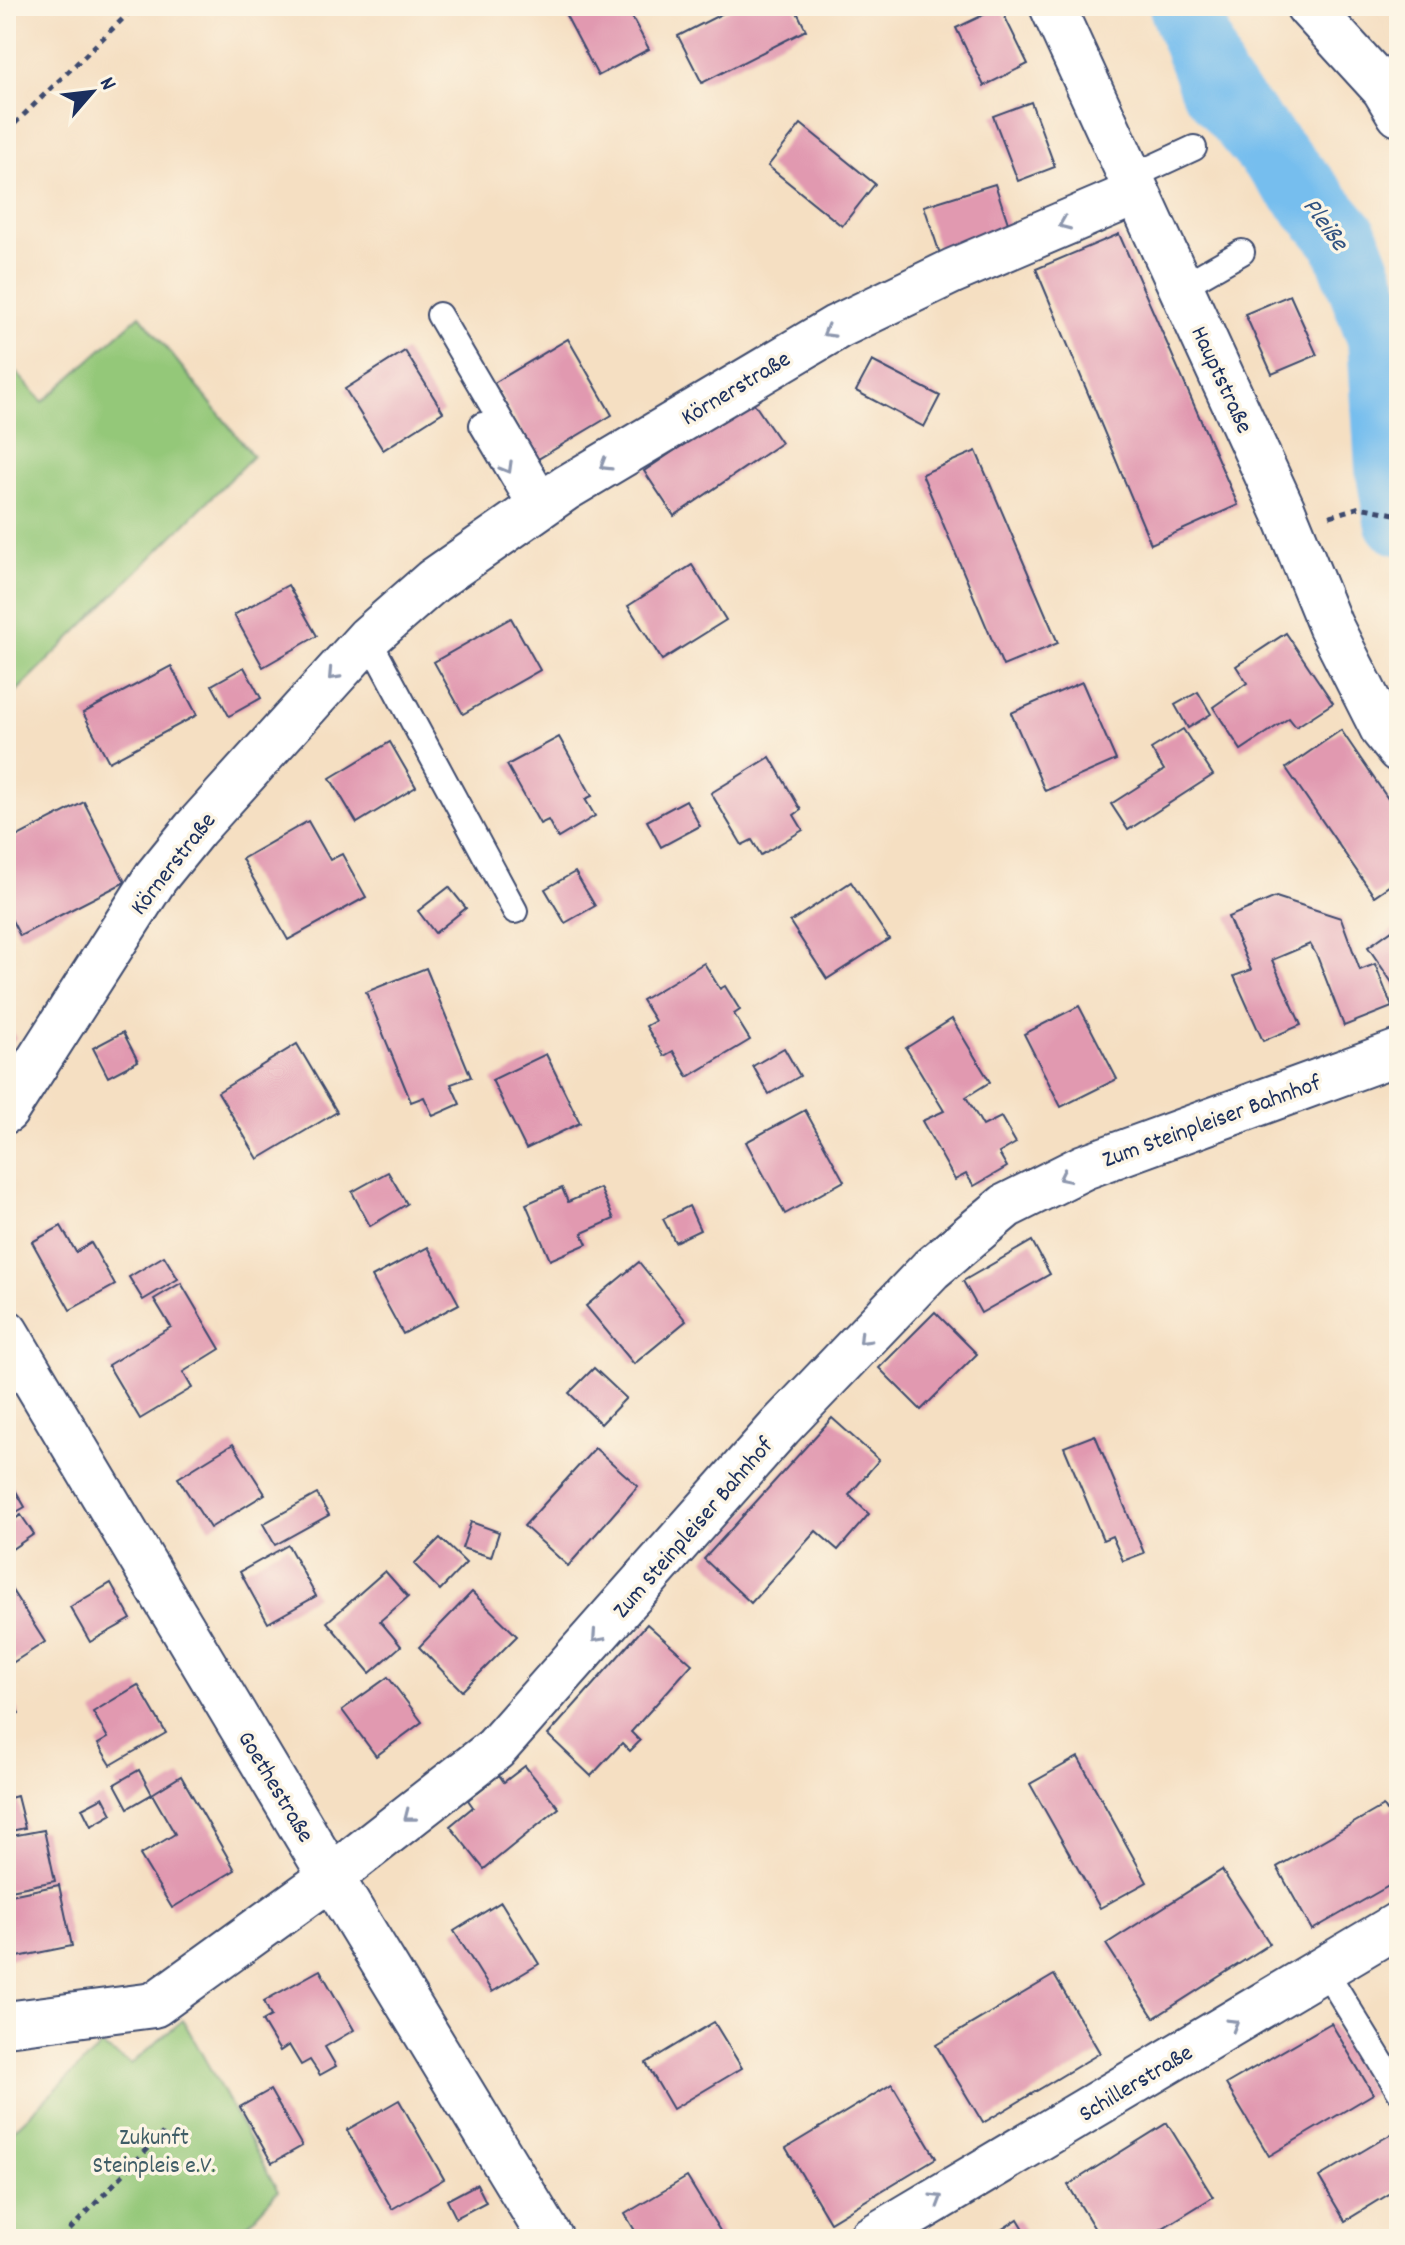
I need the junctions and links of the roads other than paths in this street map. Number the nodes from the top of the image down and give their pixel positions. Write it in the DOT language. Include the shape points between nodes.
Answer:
graph roads {
  1 [pos="1052,6"];
  2 [pos="1308,6"];
  3 [pos="1399,114"];
  4 [pos="1194,148"];
  5 [pos="1133,186"];
  6 [pos="1242,252"];
  7 [pos="1181,287"];
  8 [pos="439,315"];
  9 [pos="482,425"];
  10 [pos="540,506"];
  11 [pos="368,638"];
  12 [pos="1399,750"];
  13 [pos="515,911"];
  14 [pos="1399,1052"];
  15 [pos="6,1111"];
  16 [pos="6,1332"];
  17 [pos="331,1877"];
  18 [pos="1399,1924"];
  19 [pos="1325,1970"];
  20 [pos="6,2024"];
  21 [pos="1399,2091"];
  22 [pos="551,2239"];
  23 [pos="870,2239"];
  1 -- 5 [label="street, Hauptstraße"];
  2 -- 3 [label="street" via="1384,89"];
  4 -- 5 [label="lane"];
  5 -- 7 [label="street, Hauptstraße"];
  5 -- 10 [label="street, Körnerstraße, one-way" via="837,327"];
  6 -- 7 [label="lane"];
  7 -- 12 [label="street, Hauptstraße" via="1330,625 1383,730"];
  8 -- 10 [label="lane"];
  9 -- 10 [label="lane, one-way"];
  10 -- 11 [label="street, Körnerstraße" via="433,581"];
  11 -- 13 [label="lane"];
  11 -- 15 [label="street, Körnerstraße, one-way" via="156,877"];
  14 -- 17 [label="street, Zum Steinpleiser Bahnhof, one-way" via="1084,1167 1006,1206 931,1269 780,1427 495,1749"];
  16 -- 17 [label="street, Goethestraße"];
  17 -- 20 [label="street, Zum Steinpleiser Bahnhof" via="154,2005"];
  17 -- 22 [label="street, Goethestraße"];
  18 -- 19 [label="street, Schillerstraße"];
  19 -- 21 [label="lane"];
  23 -- 19 [label="street, Schillerstraße, one-way"];
}
